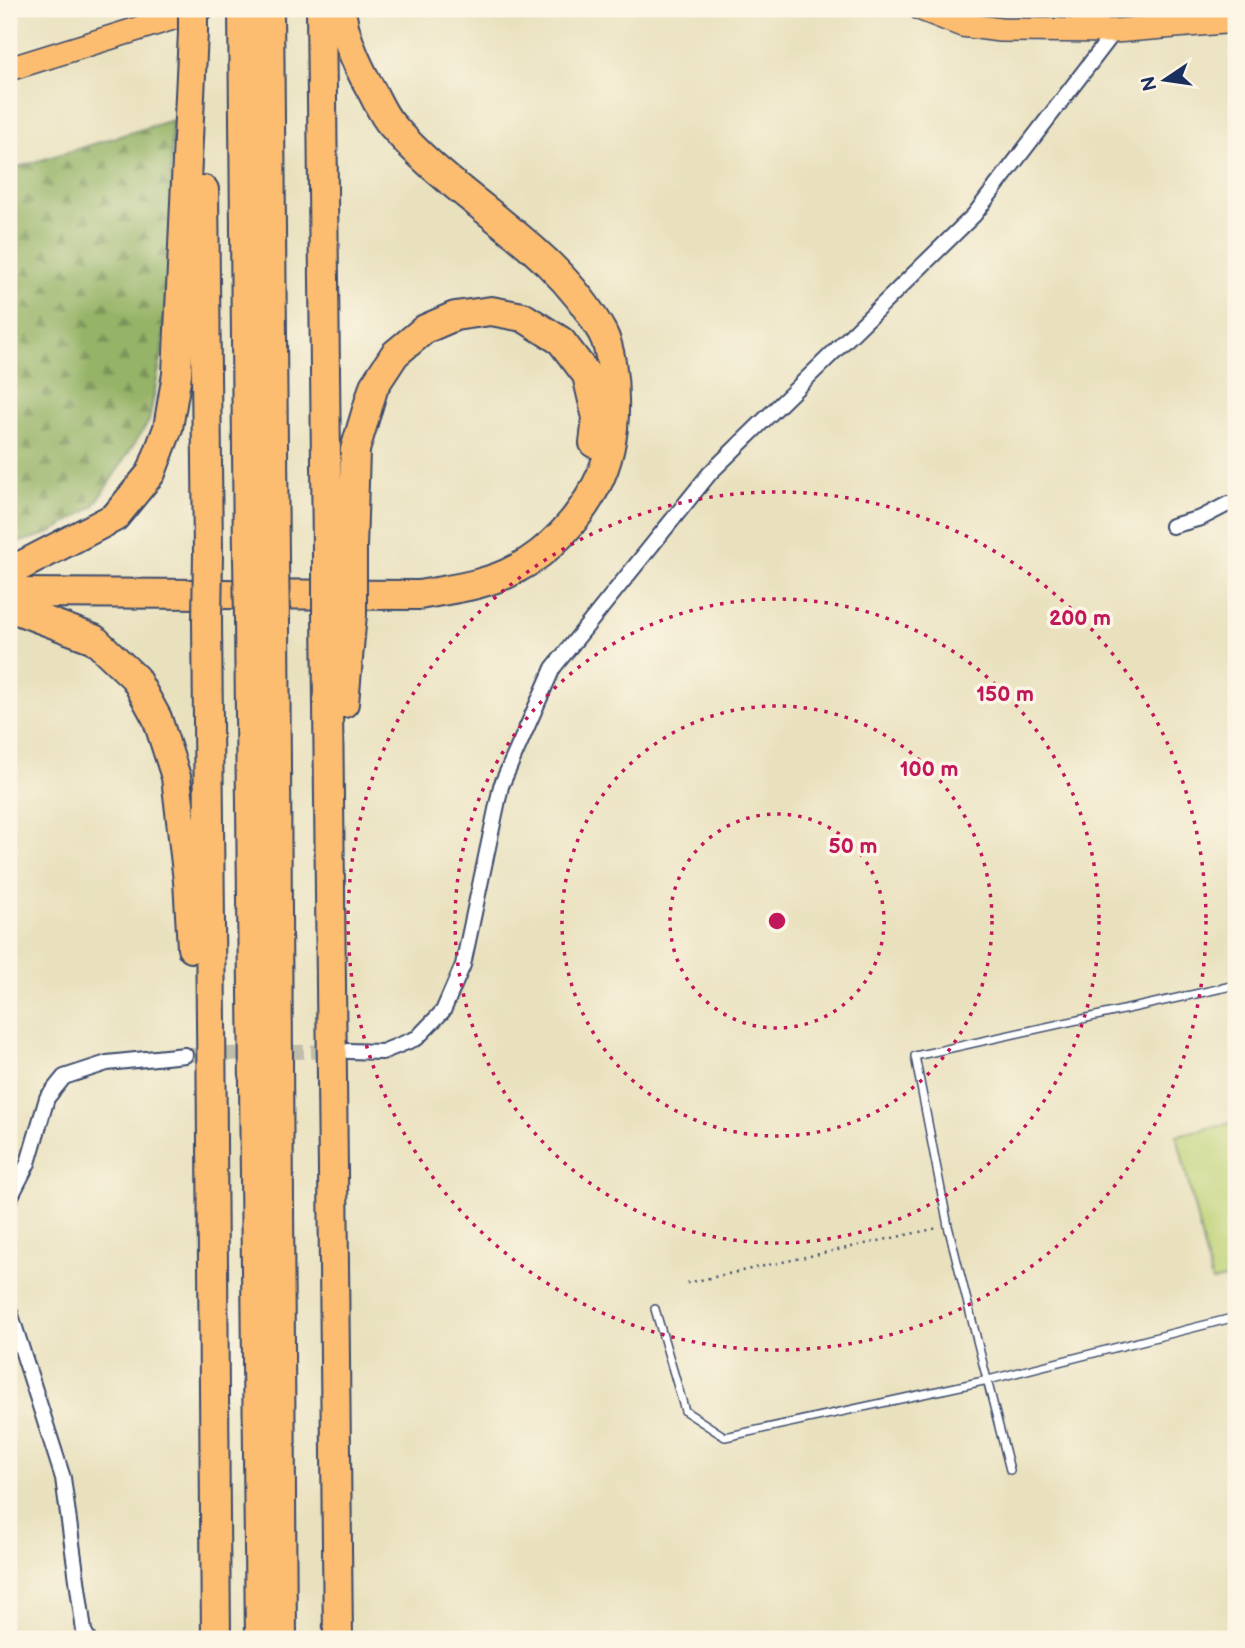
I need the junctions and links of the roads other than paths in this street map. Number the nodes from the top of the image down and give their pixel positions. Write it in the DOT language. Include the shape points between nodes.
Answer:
graph roads {
  1 [pos="321,9"];
  2 [pos="341,9"];
  3 [pos="921,9"];
  4 [pos="256,15"];
  5 [pos="199,18"];
  6 [pos="1236,21"];
  7 [pos="1115,31"];
  8 [pos="9,68"];
  9 [pos="1236,504"];
  10 [pos="1172,526"];
  11 [pos="339,550"];
  12 [pos="9,573"];
  13 [pos="9,593"];
  14 [pos="9,607"];
  15 [pos="262,621"];
  16 [pos="1236,985"];
  17 [pos="348,1051"];
  18 [pos="185,1055"];
  19 [pos="9,1200"];
  20 [pos="9,1309"];
  21 [pos="655,1309"];
  22 [pos="1236,1317"];
  23 [pos="216,1362"];
  24 [pos="988,1380"];
  25 [pos="1010,1470"];
  26 [pos="88,1639"];
  27 [pos="216,1639"];
  28 [pos="260,1639"];
  29 [pos="282,1639"];
  30 [pos="338,1639"];
  1 -- 11 [label="highway"];
  2 -- 13 [label="highway" via="358,68 390,123 435,170 538,253 574,290 603,334 614,380 615,428 602,473 585,506 557,540 516,570 471,586 419,595"];
  3 -- 7 [label="main road" via="962,25 1000,30"];
  4 -- 15 [label="highway, bridge"];
  5 -- 8 [label="main road"];
  5 -- 12 [label="highway" via="177,374 168,428 151,473 116,517"];
  5 -- 23 [label="highway, bridge"];
  6 -- 7 [label="main road"];
  7 -- 17 [label="street" via="974,215 710,472 553,668 502,786 463,965 443,1011 417,1038 382,1052"];
  9 -- 10 [label="street"];
  11 -- 12 [label="highway" via="355,450 374,386 395,354 425,329 455,316 491,311 523,317 561,341 587,375 597,418 592,462 577,496 547,531 507,558 413,581"];
  11 -- 30 [label="highway, bridge" via="329,866"];
  14 -- 23 [label="highway" via="94,639 135,678 157,718 176,777 188,881"];
  15 -- 28 [label="highway"];
  15 -- 29 [label="highway"];
  16 -- 24 [label="lane" via="915,1056 948,1226"];
  18 -- 19 [label="street" via="107,1063 64,1077 47,1098 28,1163"];
  20 -- 26 [label="street" via="63,1478"];
  21 -- 24 [label="lane" via="685,1411 725,1437"];
  22 -- 24 [label="lane"];
  23 -- 27 [label="highway"];
  24 -- 25 [label="lane"];
}
